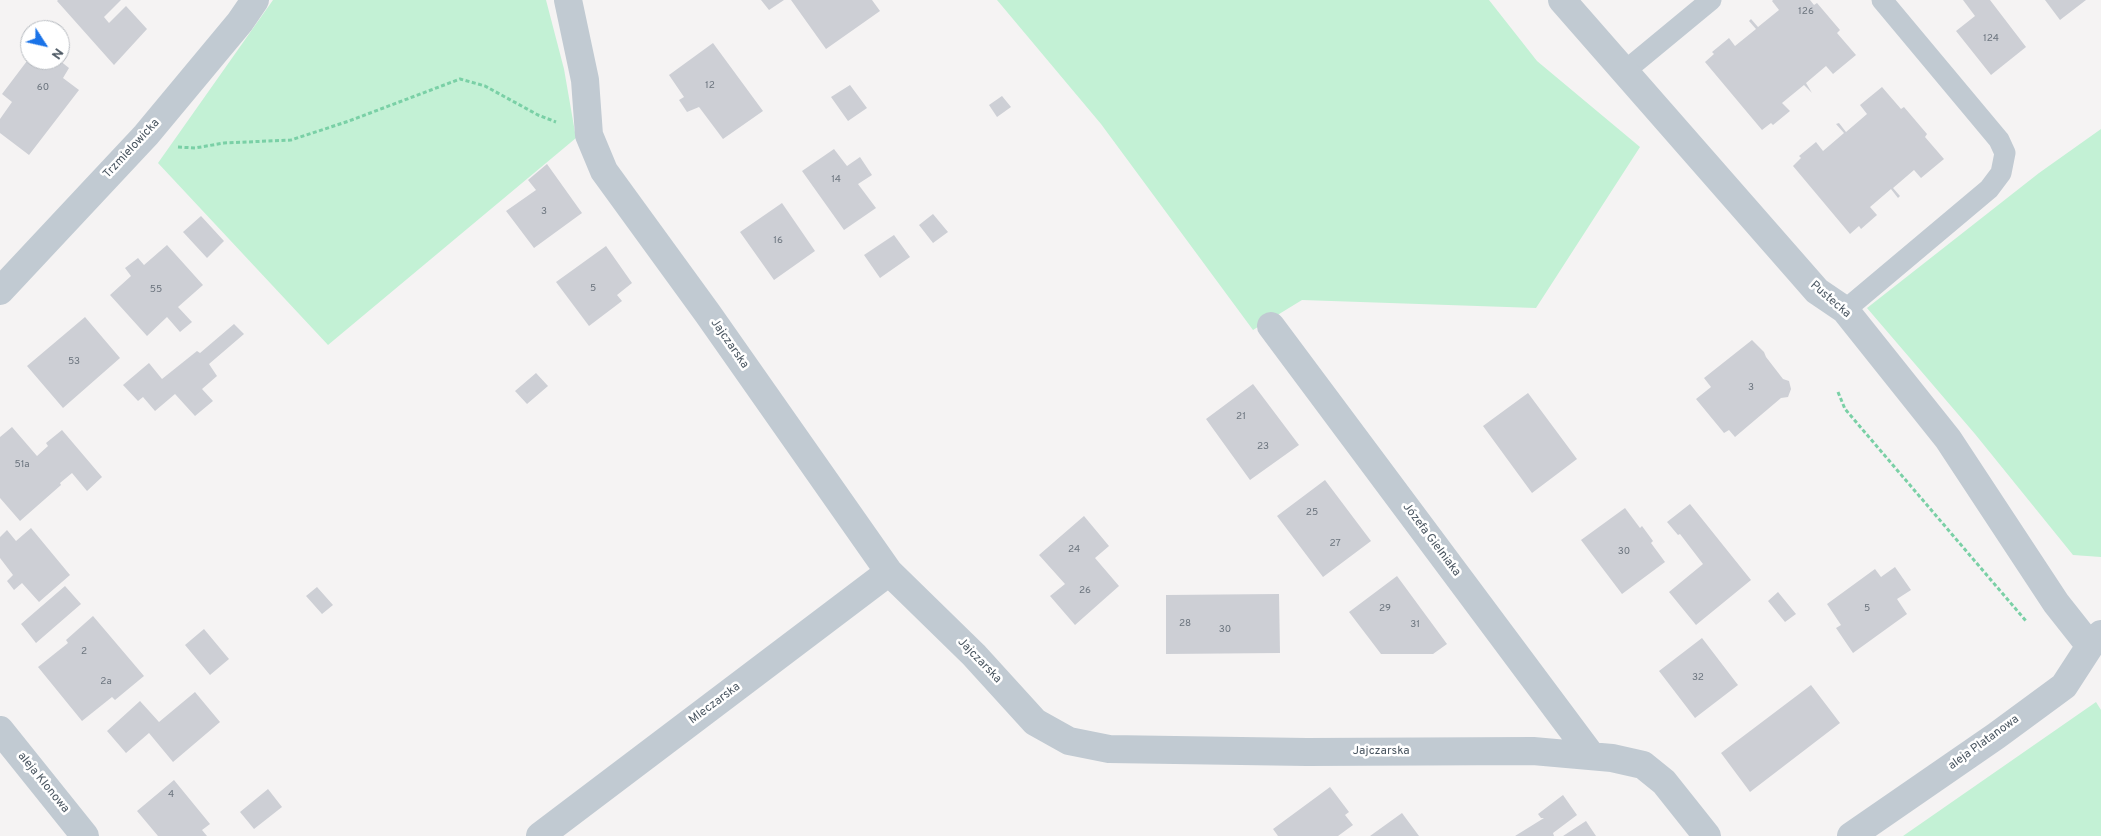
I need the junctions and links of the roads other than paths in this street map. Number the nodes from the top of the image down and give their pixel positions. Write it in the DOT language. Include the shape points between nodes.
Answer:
graph roads {
  1 [pos="255,0"];
  2 [pos="568,0"];
  3 [pos="1562,0"];
  4 [pos="1711,0"];
  5 [pos="1882,0"];
  6 [pos="1625,71"];
  7 [pos="0,291"];
  8 [pos="1845,310"];
  9 [pos="1271,326"];
  10 [pos="889,572"];
  11 [pos="2096,640"];
  12 [pos="0,730"];
  13 [pos="1591,755"];
  14 [pos="85,836"];
  15 [pos="540,836"];
  16 [pos="1707,836"];
  17 [pos="1851,836"];
  1 -- 7 [label="street, Trzmielowicka" via="146,136"];
  2 -- 10 [label="street, Jajczarska" via="585,80 589,134 604,171"];
  3 -- 6 [label="street, Pustecka"];
  4 -- 6 [label="lane"];
  5 -- 8 [label="lane" via="1999,140 2005,153 2001,173 1989,189"];
  6 -- 8 [label="street, Pustecka" via="1817,291"];
  8 -- 11 [label="street, Pustecka" via="1948,439 2056,603"];
  9 -- 13 [label="street, Józefa Gielniaka"];
  10 -- 13 [label="street, Jajczarska" via="974,655 1035,722 1069,741 1109,749 1533,751"];
  10 -- 15 [label="street, Mleczarska"];
  11 -- 17 [label="street, aleja Platanowa" via="2064,686"];
  12 -- 14 [label="street, aleja Klonowa"];
  13 -- 16 [label="street, Jajczarska" via="1643,766 1664,782"];
}
